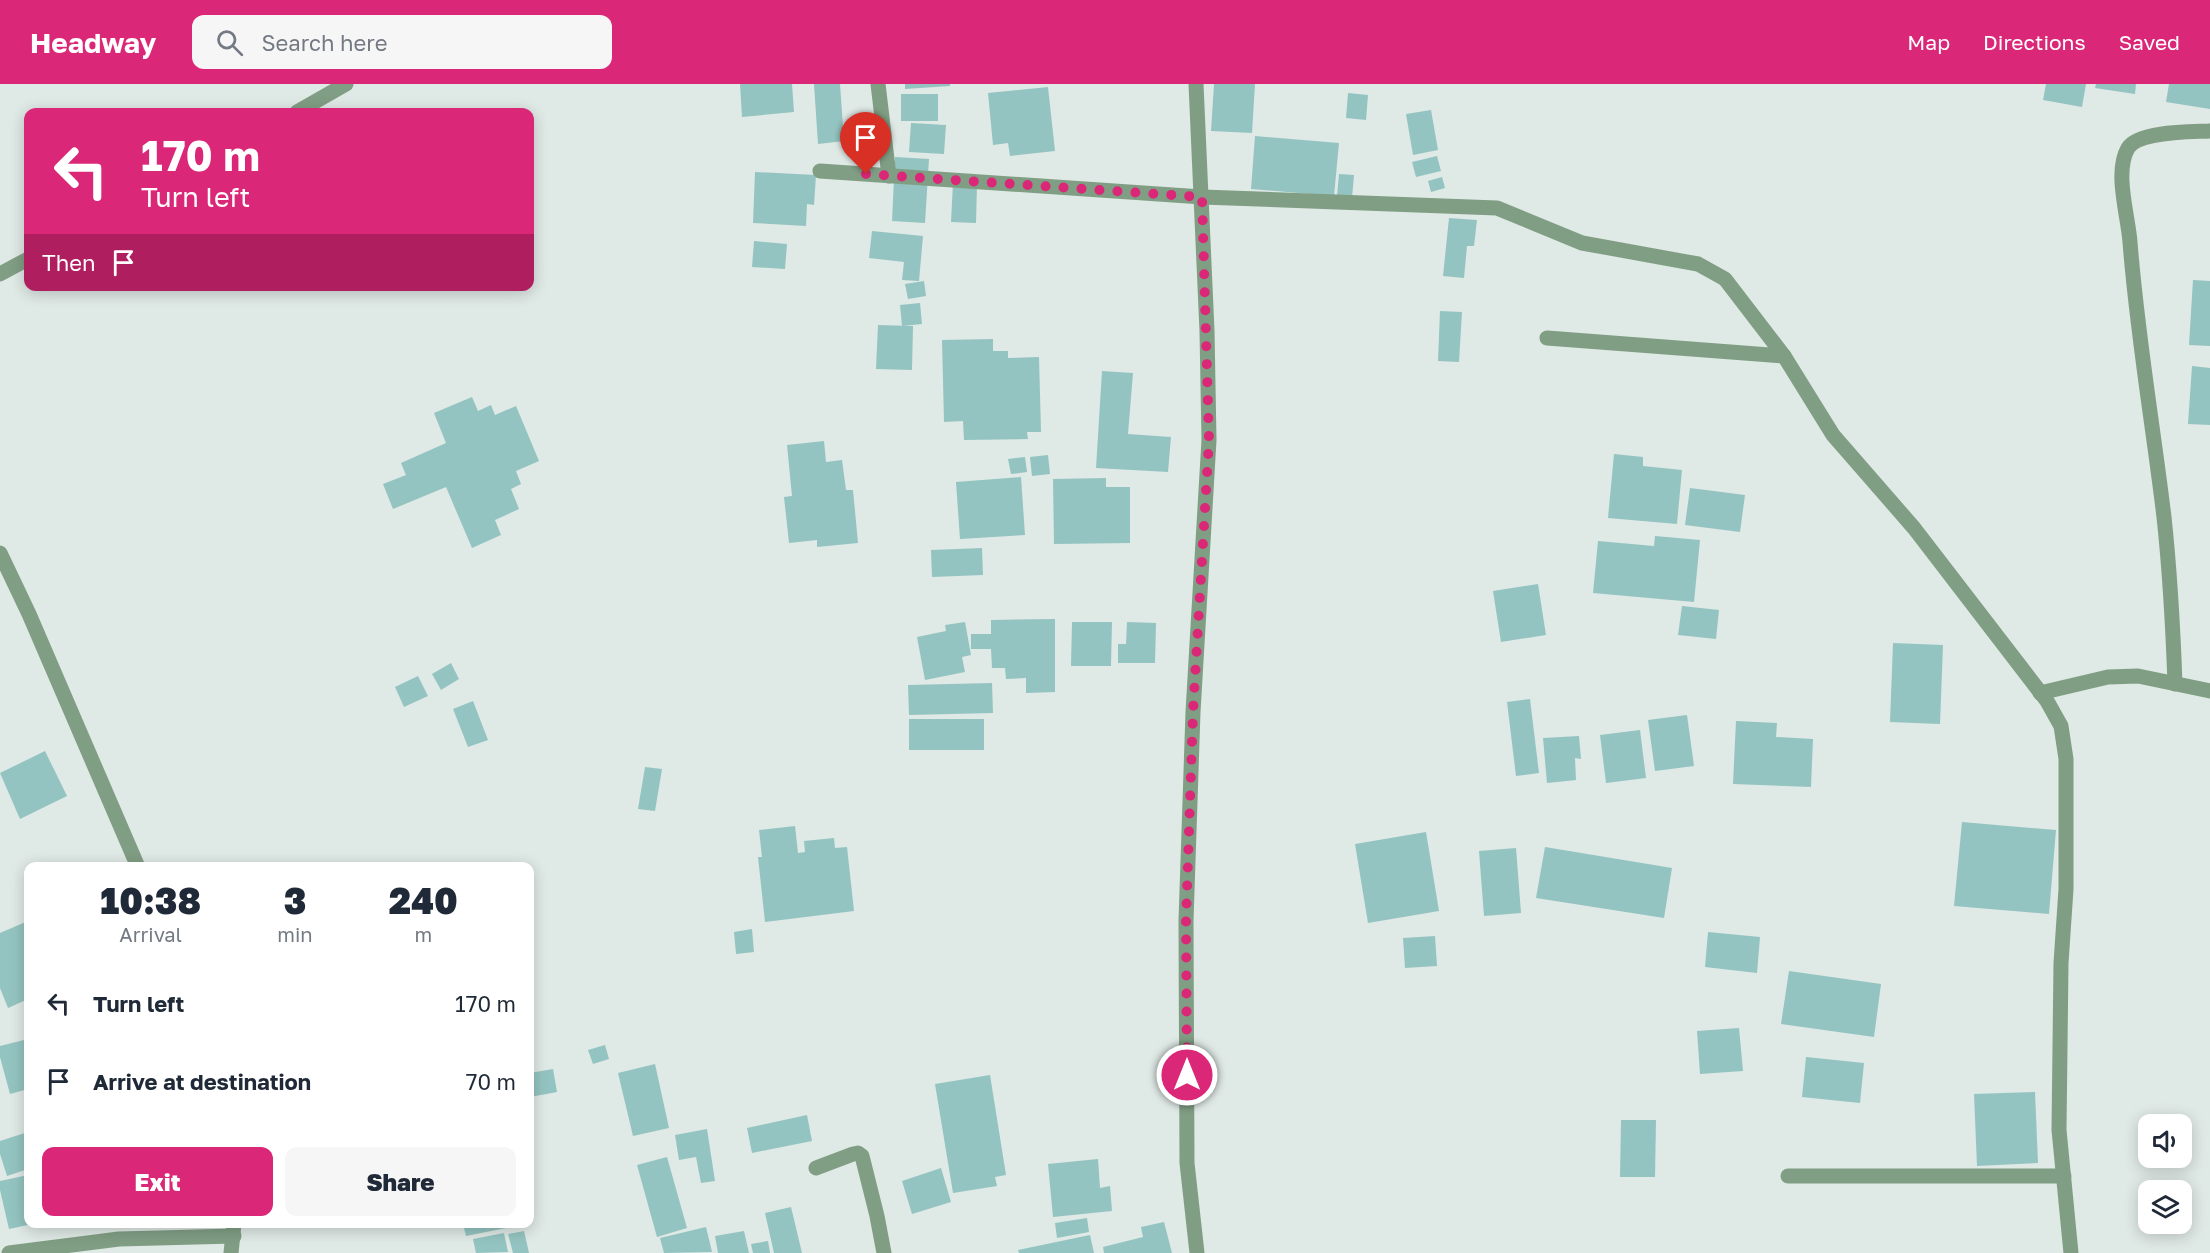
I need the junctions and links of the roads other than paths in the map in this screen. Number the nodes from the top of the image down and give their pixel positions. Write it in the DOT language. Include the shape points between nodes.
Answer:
graph roads {
  1 [pos="346,84"];
  2 [pos="878,84"];
  3 [pos="1196,84"];
  4 [pos="304,108"];
  5 [pos="2210,131"];
  6 [pos="820,171"];
  7 [pos="889,176"];
  8 [pos="1202,197"];
  9 [pos="24,261"];
  10 [pos="0,274"];
  11 [pos="1546,338"];
  12 [pos="1784,356"];
  13 [pos="0,553"];
  14 [pos="2175,684"];
  15 [pos="2210,691"];
  16 [pos="2040,693"];
  17 [pos="136,862"];
  18 [pos="816,1168"];
  19 [pos="1788,1176"];
  20 [pos="2064,1176"];
  21 [pos="234,1230"];
  22 [pos="9,1253"];
  23 [pos="231,1253"];
  24 [pos="884,1253"];
  25 [pos="1197,1253"];
  26 [pos="2071,1253"];
  1 -- 4 [label="street"];
  2 -- 7 [label="street"];
  3 -- 8 [label="street"];
  5 -- 14 [label="street" via="2151,135 2139,140 2124,155 2121,173 2164,519"];
  6 -- 7 [label="street"];
  7 -- 8 [label="street"];
  8 -- 12 [label="street" via="1497,208 1582,243 1698,264 1725,279"];
  8 -- 25 [label="street" via="1209,440 1186,921 1187,1163"];
  9 -- 10 [label="street"];
  11 -- 12 [label="street"];
  12 -- 16 [label="street" via="1833,435 1914,528"];
  13 -- 17 [label="street"];
  14 -- 15 [label="street"];
  14 -- 16 [label="street" via="2138,676 2108,677"];
  16 -- 20 [label="street" via="2061,726 2066,759 2059,1130"];
  18 -- 24 [label="street" via="853,1154 862,1156"];
  19 -- 20 [label="street"];
  20 -- 26 [label="street"];
  21 -- 22 [label="street"];
  21 -- 23 [label="street"];
}
